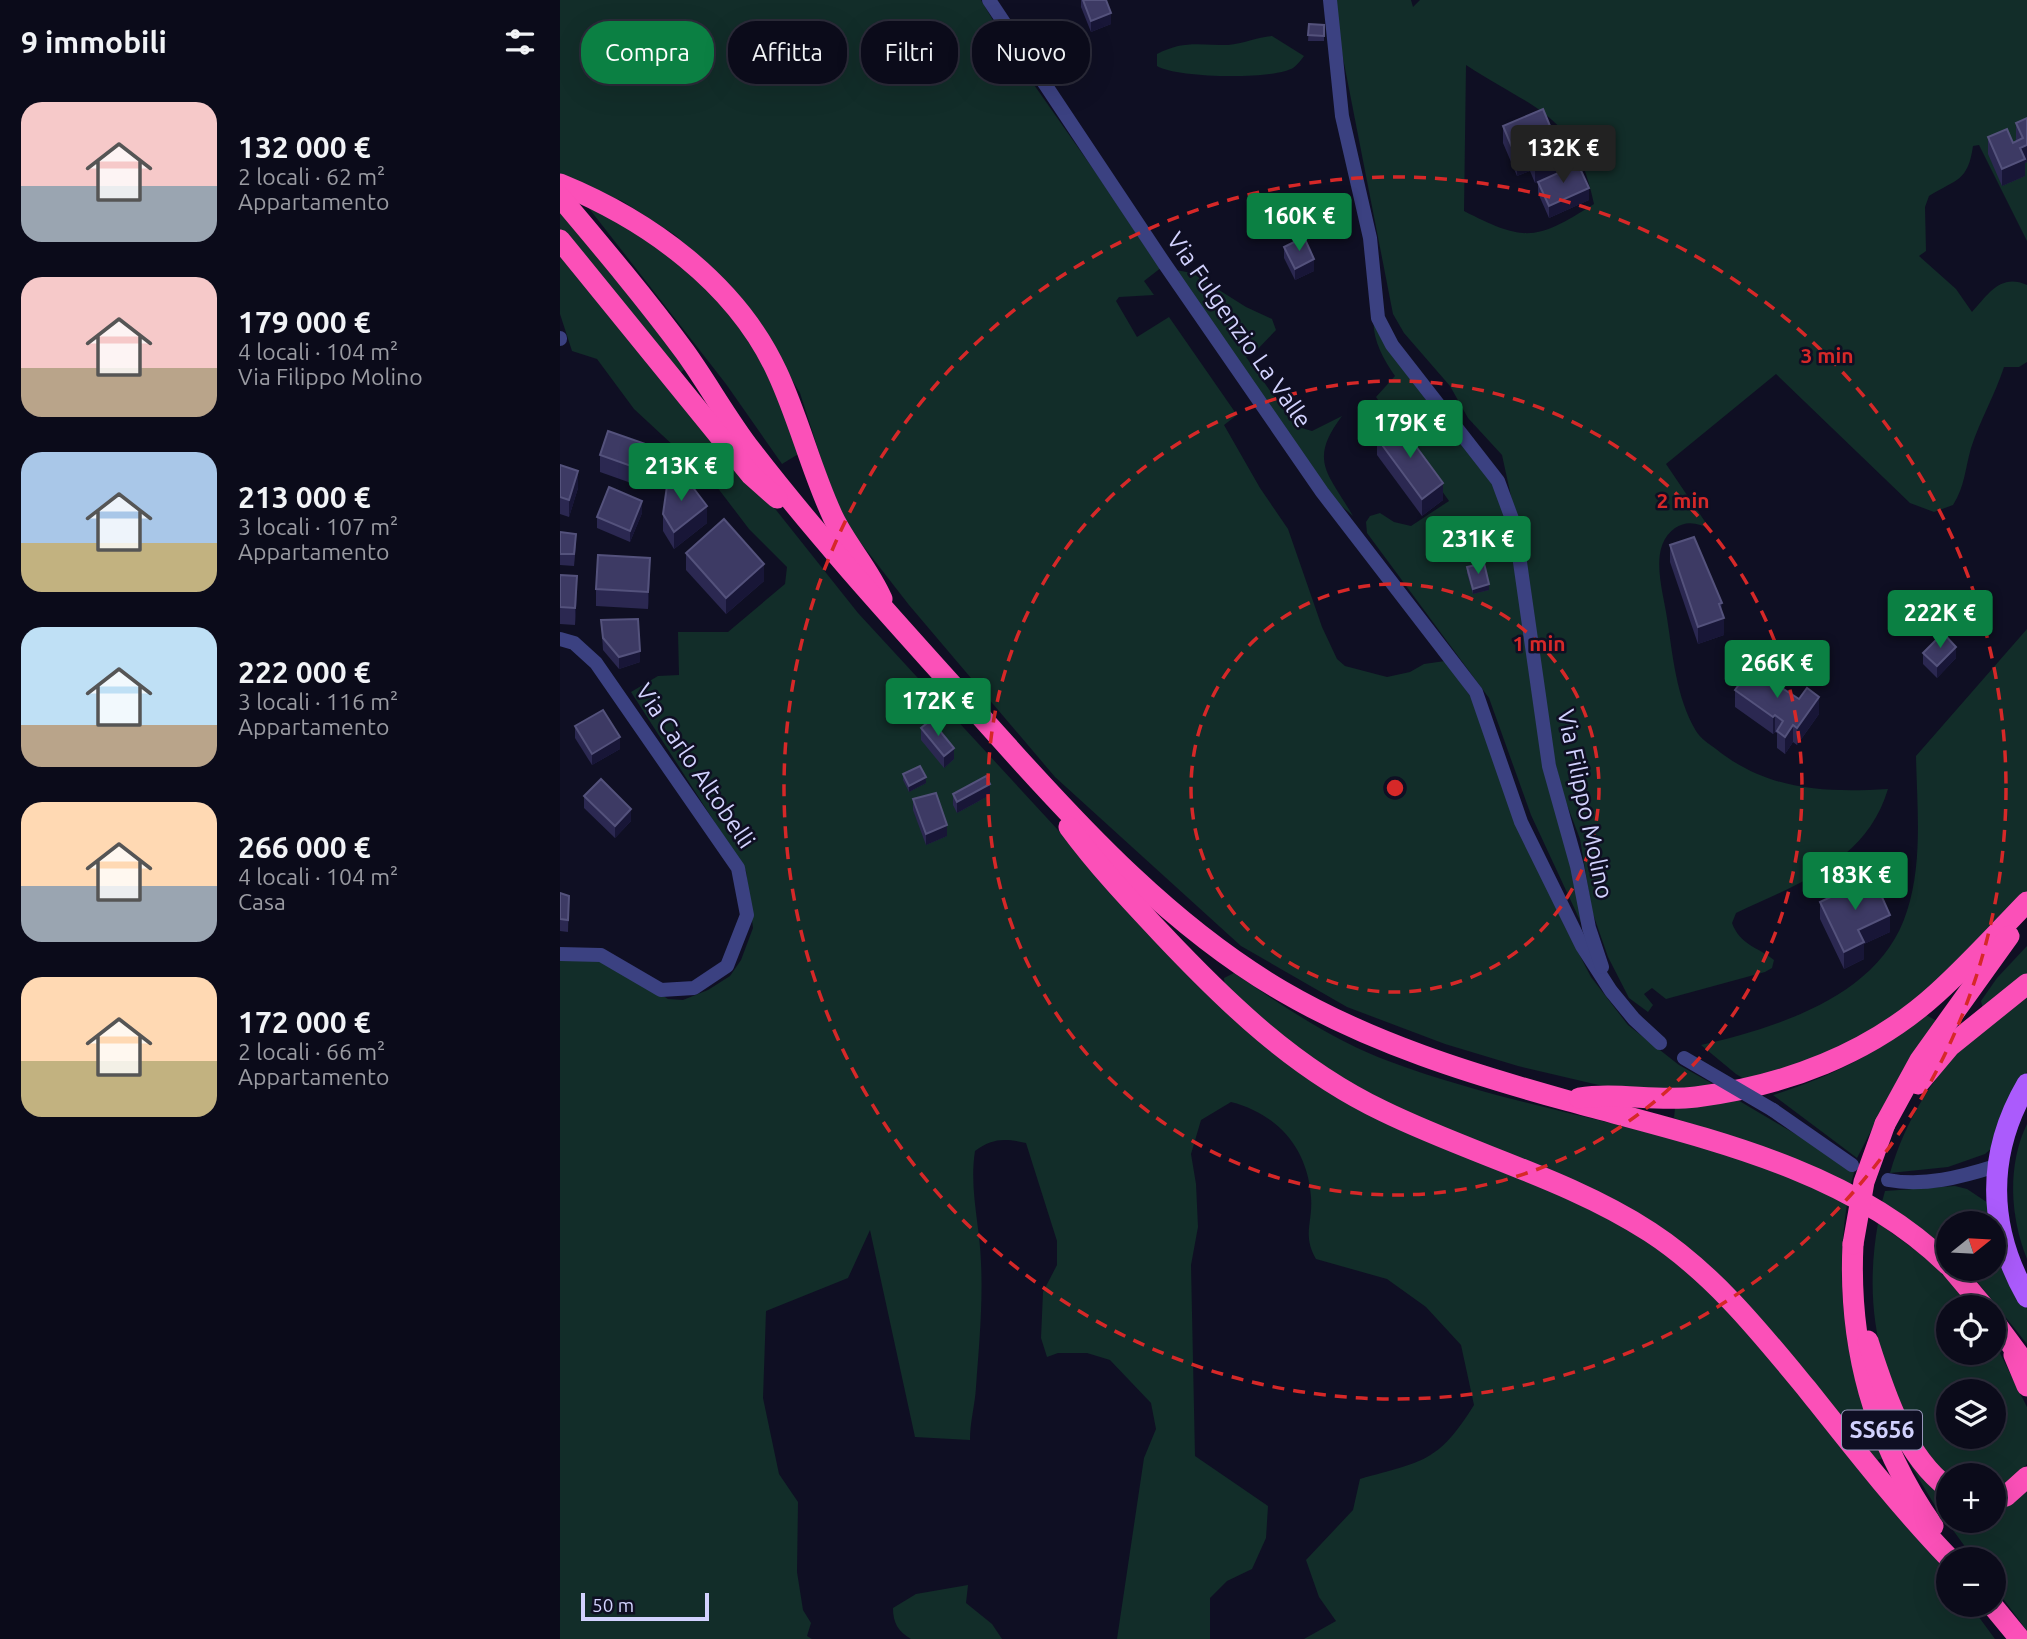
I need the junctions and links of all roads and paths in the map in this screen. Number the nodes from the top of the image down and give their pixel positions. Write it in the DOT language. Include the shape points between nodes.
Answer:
graph roads {
  1 [pos="989,0"];
  2 [pos="1330,0"];
  3 [pos="560,184"];
  4 [pos="560,197"];
  5 [pos="560,240"];
  6 [pos="818,534"];
  7 [pos="891,620"];
  8 [pos="560,639"];
  9 [pos="1022,763"];
  10 [pos="2027,902"];
  11 [pos="2027,914"];
  12 [pos="560,954"];
  13 [pos="2027,984"];
  14 [pos="1611,991"];
  15 [pos="1660,1043"];
  16 [pos="1684,1058"];
  17 [pos="2027,1084"];
  18 [pos="1565,1100"];
  19 [pos="1885,1124"];
  20 [pos="1852,1165"];
  21 [pos="1996,1166"];
  22 [pos="1888,1180"];
  23 [pos="1936,1256"];
  24 [pos="1962,1281"];
  25 [pos="1851,1284"];
  26 [pos="1974,1295"];
  27 [pos="2027,1297"];
  28 [pos="2006,1338"];
  29 [pos="2006,1343"];
  30 [pos="2027,1366"];
  31 [pos="2027,1386"];
  32 [pos="1936,1474"];
  33 [pos="2027,1477"];
  34 [pos="2006,1496"];
  35 [pos="1938,1547"];
  36 [pos="1950,1547"];
  37 [pos="2002,1617"];
  38 [pos="2021,1639"];
  1 -- 14 [label="street, Via Fulgenzio La Valle" via="1314,480 1476,692 1521,822 1582,946"];
  2 -- 14 [label="street, Via Filippo Molino" via="1342,116 1370,238 1378,318 1392,345 1498,481 1515,527 1549,766 1589,928"];
  3 -- 7 [label="highway" via="639,222 707,277 752,329 777,371 834,518 871,574"];
  4 -- 6 [label="highway" via="643,296 748,446"];
  5 -- 6 [label="highway" via="751,475"];
  6 -- 7 [label="highway"];
  7 -- 9 [label="highway"];
  8 -- 12 [label="street, Via Carlo Altobelli" via="573,643 596,663 738,868 747,915 727,966 694,988 662,990 601,955"];
  9 -- 18 [label="highway" via="1179,918 1282,991 1371,1037"];
  9 -- 35 [label="highway" via="1098,866 1226,1000 1277,1045 1323,1078 1381,1110 1592,1200 1651,1233 1692,1265 1759,1330"];
  10 -- 18 [label="highway" via="1936,995 1841,1057 1741,1091 1692,1098 1596,1095"];
  11 -- 19 [label="highway, SS656" via="1926,1050"];
  13 -- 19 [label="highway" via="1950,1046"];
  14 -- 15 [label="street, Via Fulgenzio La Valle"];
  16 -- 20 [label="street, bridge" via="1773,1110"];
  17 -- 21 [label="main road" via="2006,1127"];
  18 -- 23 [label="highway" via="1684,1132 1792,1169 1880,1212"];
  19 -- 25 [label="highway, SS656, bridge" via="1864,1182"];
  21 -- 22 [label="street" via="1938,1180"];
  21 -- 27 [label="main road" via="1995,1199 2002,1239"];
  24 -- 26 [label="highway"];
  25 -- 32 [label="highway" via="1894,1410 1914,1449"];
  25 -- 36 [label="highway, SS656" via="1856,1341 1875,1415 1909,1489"];
  28 -- 30 [label="highway"];
  29 -- 31 [label="highway"];
  33 -- 34 [label="highway"];
  37 -- 38 [label="highway"];
}
